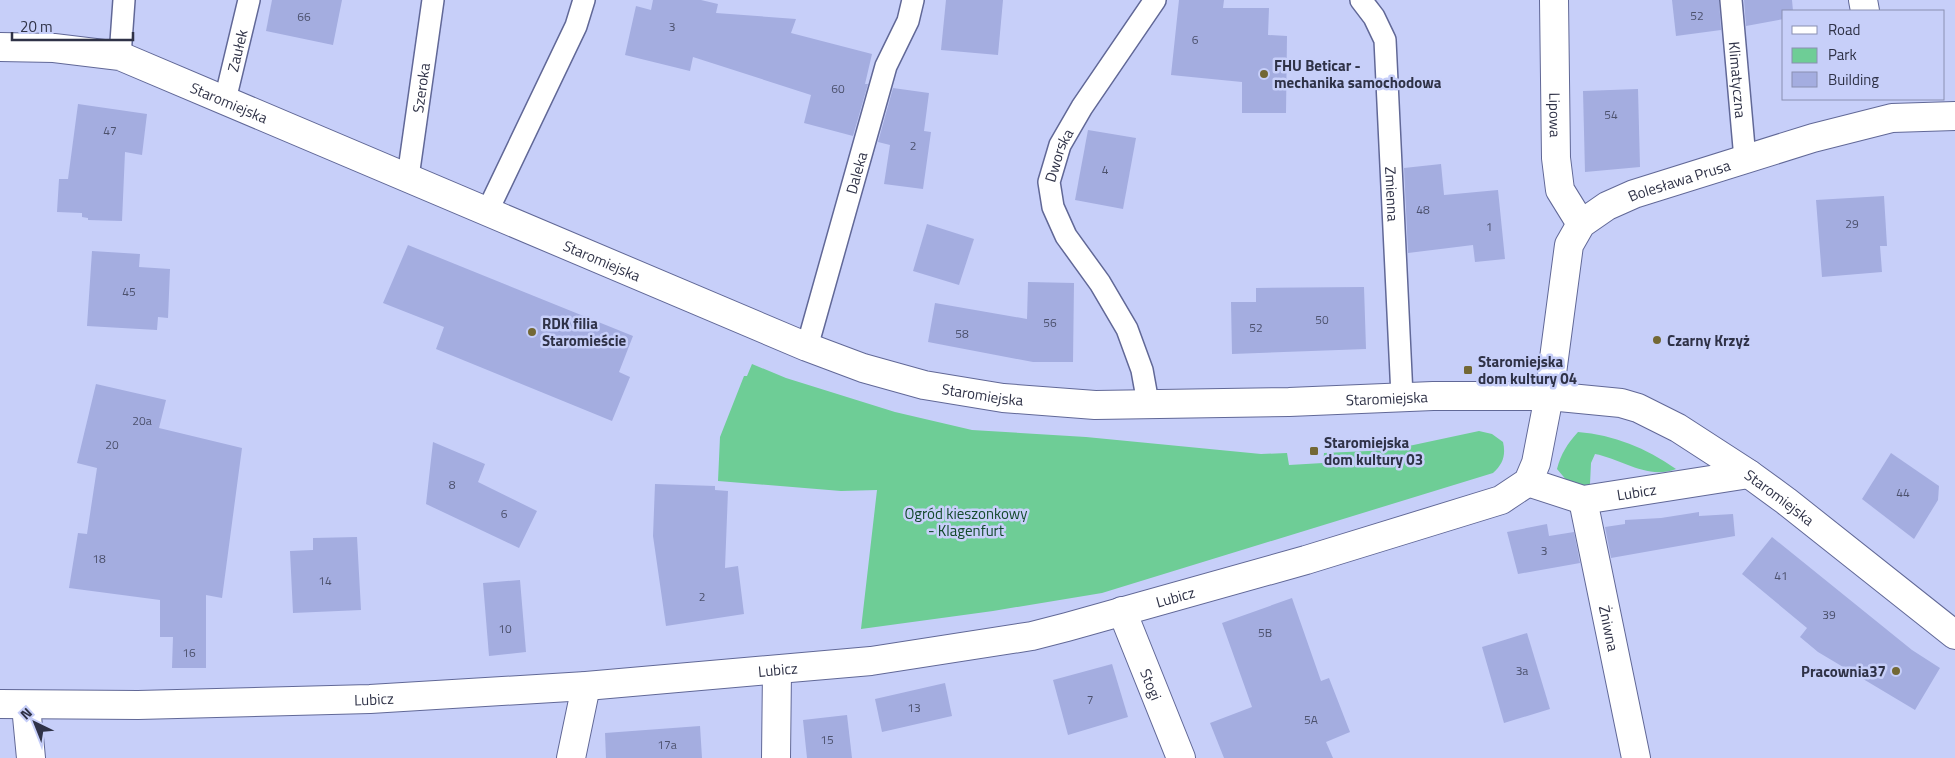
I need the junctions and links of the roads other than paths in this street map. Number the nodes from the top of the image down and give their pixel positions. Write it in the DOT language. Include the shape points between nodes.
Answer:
graph roads {
  1 [pos="124,0"];
  2 [pos="249,0"];
  3 [pos="433,0"];
  4 [pos="584,0"];
  5 [pos="913,0"];
  6 [pos="1155,0"];
  7 [pos="1361,0"];
  8 [pos="1554,0"];
  9 [pos="1731,0"];
  10 [pos="0,47"];
  11 [pos="120,56"];
  12 [pos="225,100"];
  13 [pos="1889,108"];
  14 [pos="1955,116"];
  15 [pos="1745,159"];
  16 [pos="408,177"];
  17 [pos="488,210"];
  18 [pos="1581,224"];
  19 [pos="807,347"];
  20 [pos="1402,396"];
  21 [pos="1549,396"];
  22 [pos="1148,403"];
  23 [pos="1749,474"];
  24 [pos="1528,482"];
  25 [pos="1584,500"];
  26 [pos="1122,611"];
  27 [pos="1955,635"];
  28 [pos="777,670"];
  29 [pos="586,686"];
  30 [pos="13,705"];
  31 [pos="31,758"];
  32 [pos="571,758"];
  33 [pos="776,758"];
  34 [pos="1181,758"];
  35 [pos="1636,758"];
  1 -- 11 [label="lane"];
  2 -- 12 [label="lane, Zaułek"];
  3 -- 16 [label="lane, Szeroka"];
  4 -- 17 [label="lane" via="576,26"];
  5 -- 19 [label="lane, Daleka" via="908,21 886,66"];
  6 -- 22 [label="lane, Dworska" via="1082,107 1060,145 1049,182 1053,207 1066,236 1100,283 1127,329 1142,370"];
  7 -- 20 [label="lane, Zmienna" via="1385,40"];
  8 -- 18 [label="street, Lipowa" via="1556,158 1560,190"];
  9 -- 15 [label="lane, Klimatyczna"];
  10 -- 11 [label="street, Staromiejska" via="54,48"];
  11 -- 12 [label="street, Staromiejska"];
  12 -- 16 [label="street, Staromiejska"];
  13 -- 14 [label="street, Bolesława Prusa"];
  13 -- 15 [label="street, Bolesława Prusa" via="1813,138"];
  15 -- 18 [label="street, Bolesława Prusa" via="1634,194 1607,206"];
  16 -- 17 [label="street, Staromiejska"];
  17 -- 19 [label="street, Staromiejska"];
  18 -- 21 [label="street, Bolesława Prusa" via="1569,245"];
  19 -- 22 [label="street, Staromiejska" via="863,368 924,385 1003,398 1095,405"];
  20 -- 21 [label="street, Staromiejska"];
  20 -- 22 [label="street, Staromiejska" via="1289,402"];
  21 -- 23 [label="street, Staromiejska" via="1621,403 1638,408 1678,428"];
  21 -- 24 [label="street" via="1536,464"];
  23 -- 25 [label="street, Lubicz"];
  23 -- 27 [label="street, Staromiejska"];
  24 -- 25 [label="street, Lubicz"];
  24 -- 26 [label="street, Lubicz" via="1501,500 1306,560"];
  25 -- 35 [label="street, Żniwna"];
  26 -- 28 [label="street, Lubicz" via="1032,636 871,661"];
  26 -- 34 [label="street, Stogi"];
  28 -- 29 [label="street, Lubicz"];
  28 -- 33 [label="street"];
  29 -- 30 [label="street, Lubicz" via="370,699"];
  29 -- 32 [label="street"];
  30 -- 31 [label="street"];
}
